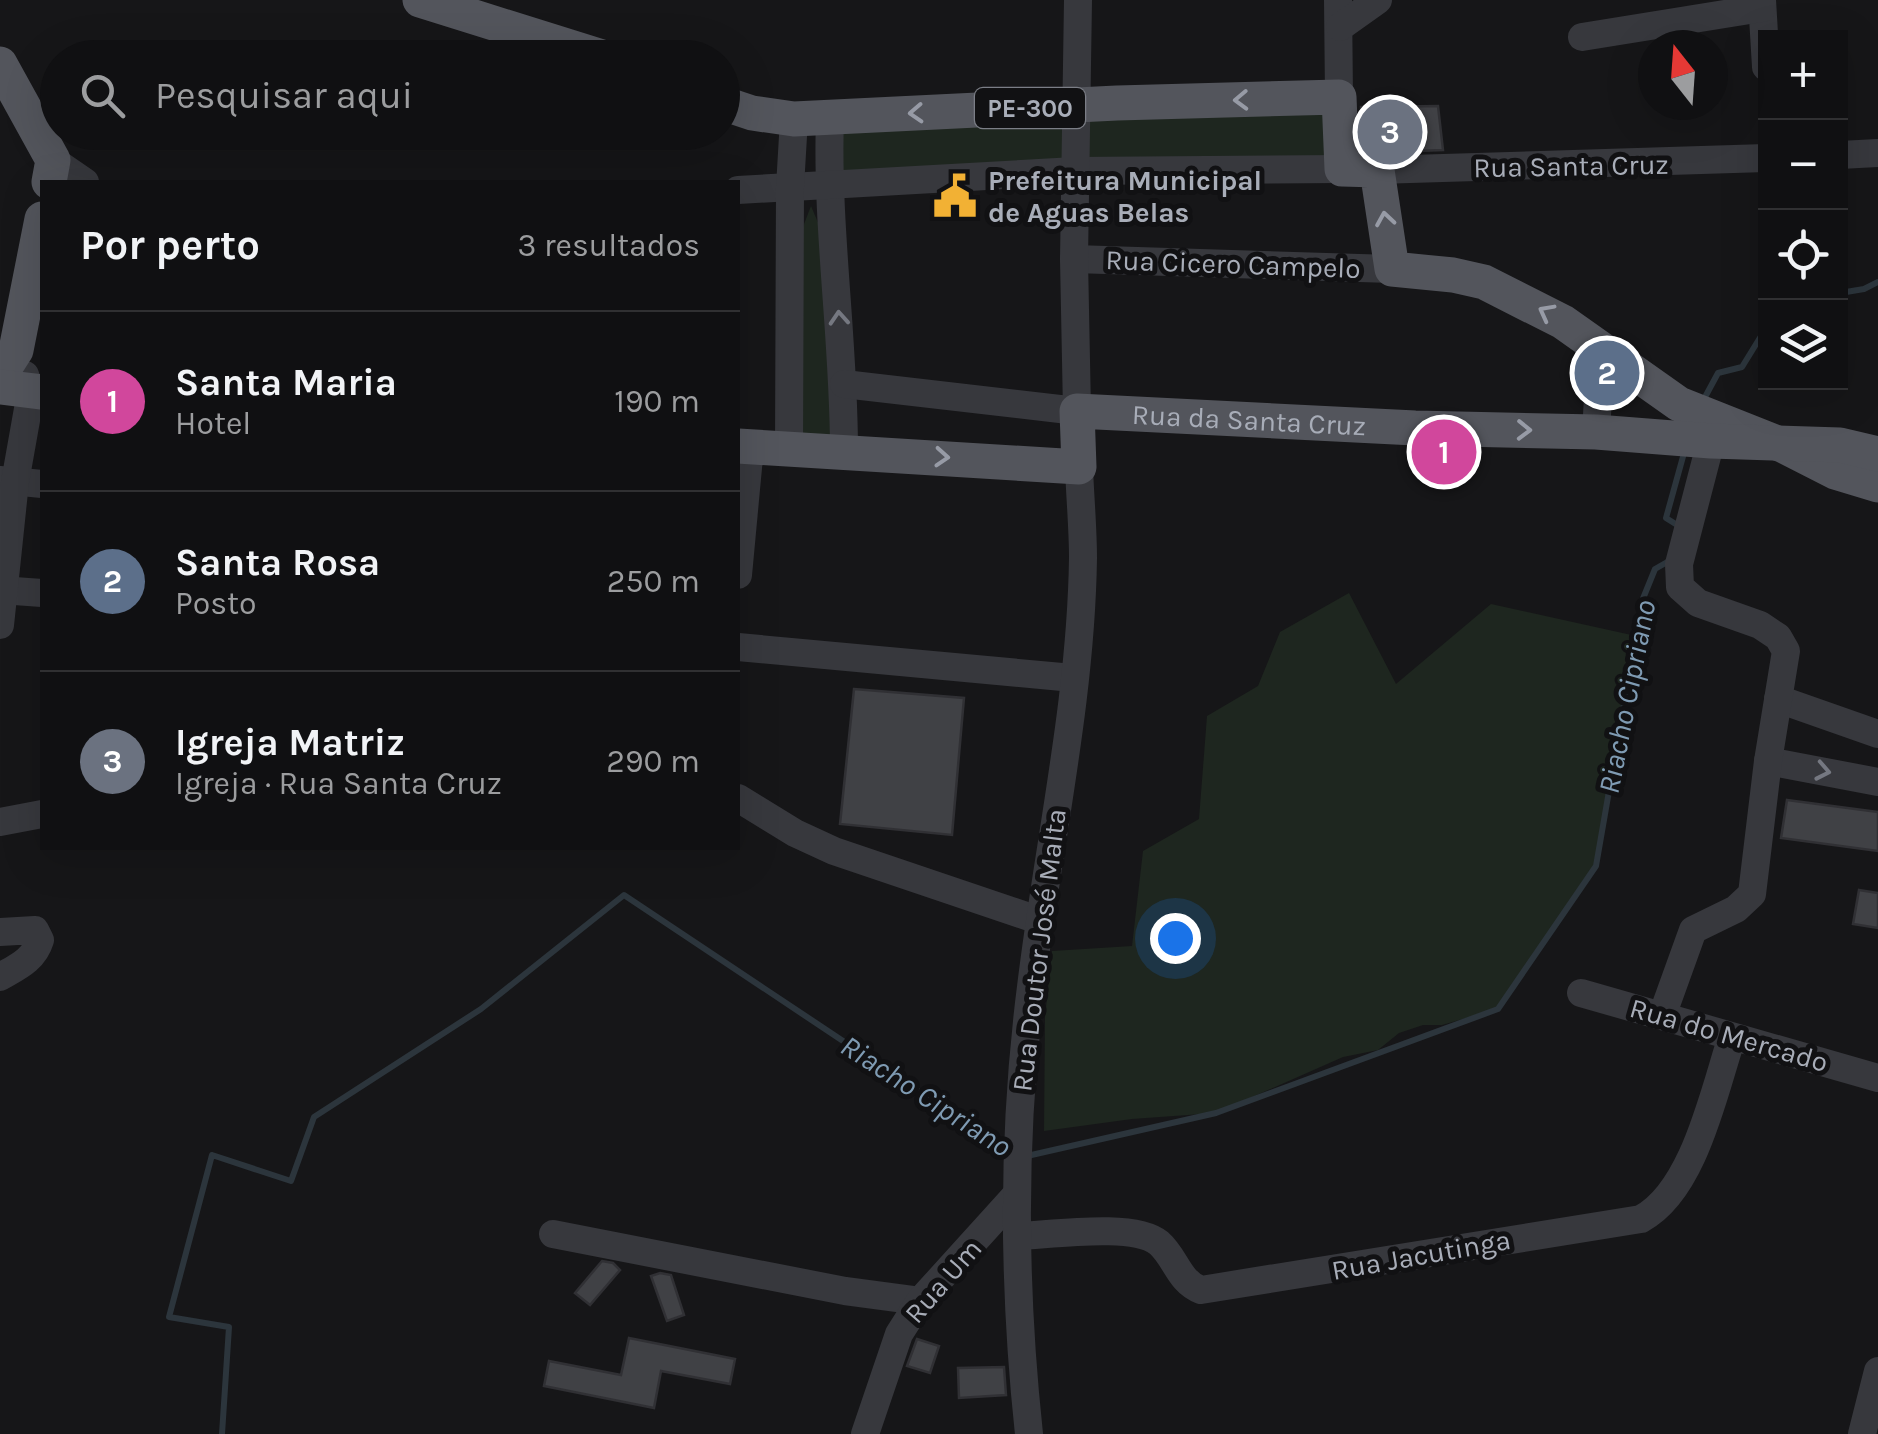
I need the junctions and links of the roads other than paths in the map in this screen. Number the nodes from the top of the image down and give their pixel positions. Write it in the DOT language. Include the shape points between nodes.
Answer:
graph roads {
  1 [pos="420,0"];
  2 [pos="1078,0"];
  3 [pos="1378,0"];
  4 [pos="1762,4"];
  5 [pos="1659,11"];
  6 [pos="1339,14"];
  7 [pos="1764,30"];
  8 [pos="1582,37"];
  9 [pos="548,40"];
  10 [pos="0,64"];
  11 [pos="1338,97"];
  12 [pos="1076,106"];
  13 [pos="740,110"];
  14 [pos="830,116"];
  15 [pos="794,118"];
  16 [pos="40,148"];
  17 [pos="1878,153"];
  18 [pos="1848,155"];
  19 [pos="1758,158"];
  20 [pos="1075,170"];
  21 [pos="1359,170"];
  22 [pos="51,171"];
  23 [pos="78,180"];
  24 [pos="827,184"];
  25 [pos="790,187"];
  26 [pos="740,190"];
  27 [pos="40,232"];
  28 [pos="1074,259"];
  29 [pos="1392,268"];
  30 [pos="1601,346"];
  31 [pos="18,379"];
  32 [pos="844,384"];
  33 [pos="1077,410"];
  34 [pos="1596,432"];
  35 [pos="1711,441"];
  36 [pos="1782,445"];
  37 [pos="744,446"];
  38 [pos="789,449"];
  39 [pos="844,450"];
  40 [pos="1878,454"];
  41 [pos="1079,467"];
  42 [pos="19,482"];
  43 [pos="1878,485"];
  44 [pos="740,533"];
  45 [pos="1,590"];
  46 [pos="40,593"];
  47 [pos="0,626"];
  48 [pos="740,647"];
  49 [pos="1073,678"];
  50 [pos="1778,699"];
  51 [pos="1878,734"];
  52 [pos="1768,761"];
  53 [pos="1878,782"];
  54 [pos="740,799"];
  55 [pos="40,814"];
  56 [pos="0,822"];
  57 [pos="1041,922"];
  58 [pos="0,932"];
  59 [pos="0,977"];
  60 [pos="1581,992"];
  61 [pos="1662,1016"];
  62 [pos="1732,1037"];
  63 [pos="1878,1078"];
  64 [pos="1017,1194"];
  65 [pos="553,1234"];
  66 [pos="1016,1236"];
  67 [pos="920,1302"];
  68 [pos="1878,1371"];
  69 [pos="865,1434"];
  70 [pos="1029,1434"];
  71 [pos="1862,1434"];
  1 -- 9 [label="main road"];
  2 -- 12 [label="street"];
  3 -- 6 [label="street"];
  4 -- 5 [label="street"];
  4 -- 7 [label="street"];
  5 -- 8 [label="street"];
  6 -- 11 [label="street"];
  10 -- 16 [label="main road"];
  11 -- 12 [label="main road, PE-300, one-way"];
  11 -- 21 [label="main road"];
  12 -- 14 [label="main road, PE-300, one-way"];
  12 -- 20 [label="street"];
  13 -- 15 [label="main road, PE-300"];
  14 -- 15 [label="main road, PE-300"];
  14 -- 24 [label="street"];
  15 -- 25 [label="street"];
  17 -- 18 [label="street"];
  19 -- 21 [label="street, Rua Santa Cruz"];
  20 -- 21 [label="street, Rua Santa Cruz"];
  20 -- 24 [label="street, Rua Santa Cruz"];
  20 -- 28 [label="street"];
  29 -- 21 [label="main road, one-way"];
  22 -- 23 [label="street"];
  24 -- 25 [label="street, Rua Santa Cruz"];
  32 -- 24 [label="street, one-way"];
  25 -- 26 [label="street, Rua Santa Cruz"];
  25 -- 38 [label="street"];
  27 -- 31 [label="main road"];
  28 -- 29 [label="street, Rua Cicero Campelo"];
  28 -- 33 [label="street"];
  30 -- 29 [label="main road, one-way" via="1484,282"];
  30 -- 34 [label="street"];
  30 -- 36 [label="main road" via="1679,404"];
  31 -- 42 [label="street"];
  32 -- 33 [label="street"];
  32 -- 39 [label="street"];
  33 -- 34 [label="main road, Rua da Santa Cruz, one-way"];
  33 -- 41 [label="main road"];
  34 -- 35 [label="main road, Rua da Santa Cruz"];
  35 -- 36 [label="main road, Rua da Santa Cruz"];
  35 -- 50 [label="street" via="1678,564 1680,588 1698,604 1778,637 1786,651"];
  36 -- 40 [label="main road, Rua da Santa Cruz" via="1840,445"];
  36 -- 43 [label="main road"];
  37 -- 38 [label="main road"];
  37 -- 44 [label="street"];
  38 -- 39 [label="main road"];
  39 -- 41 [label="main road, one-way"];
  41 -- 49 [label="street, Rua Doutor José Malta" via="1083,559"];
  42 -- 45 [label="street"];
  45 -- 46 [label="street"];
  45 -- 47 [label="street"];
  48 -- 49 [label="street"];
  49 -- 57 [label="street, Rua Doutor José Malta"];
  50 -- 51 [label="street"];
  50 -- 52 [label="street"];
  52 -- 53 [label="street, one-way"];
  52 -- 61 [label="street" via="1752,894 1693,930"];
  54 -- 57 [label="street" via="834,851"];
  55 -- 56 [label="street"];
  57 -- 64 [label="street, Rua Doutor José Malta" via="1020,1090"];
  58 -- 59 [label="street" via="35,930 40,940 27,961"];
  60 -- 61 [label="street, Rua do Mercado"];
  61 -- 62 [label="street, Rua do Mercado"];
  62 -- 63 [label="street, Rua do Mercado"];
  62 -- 66 [label="street, Rua Jacutinga" via="1684,1172 1670,1198 1642,1219 1201,1290 1148,1236"];
  64 -- 66 [label="street, Rua Doutor José Malta"];
  64 -- 67 [label="street, Rua Um"];
  65 -- 67 [label="street"];
  66 -- 70 [label="street, Rua Doutor José Malta"];
  67 -- 69 [label="street, Rua Um" via="899,1334"];
  68 -- 71 [label="street"];
}
